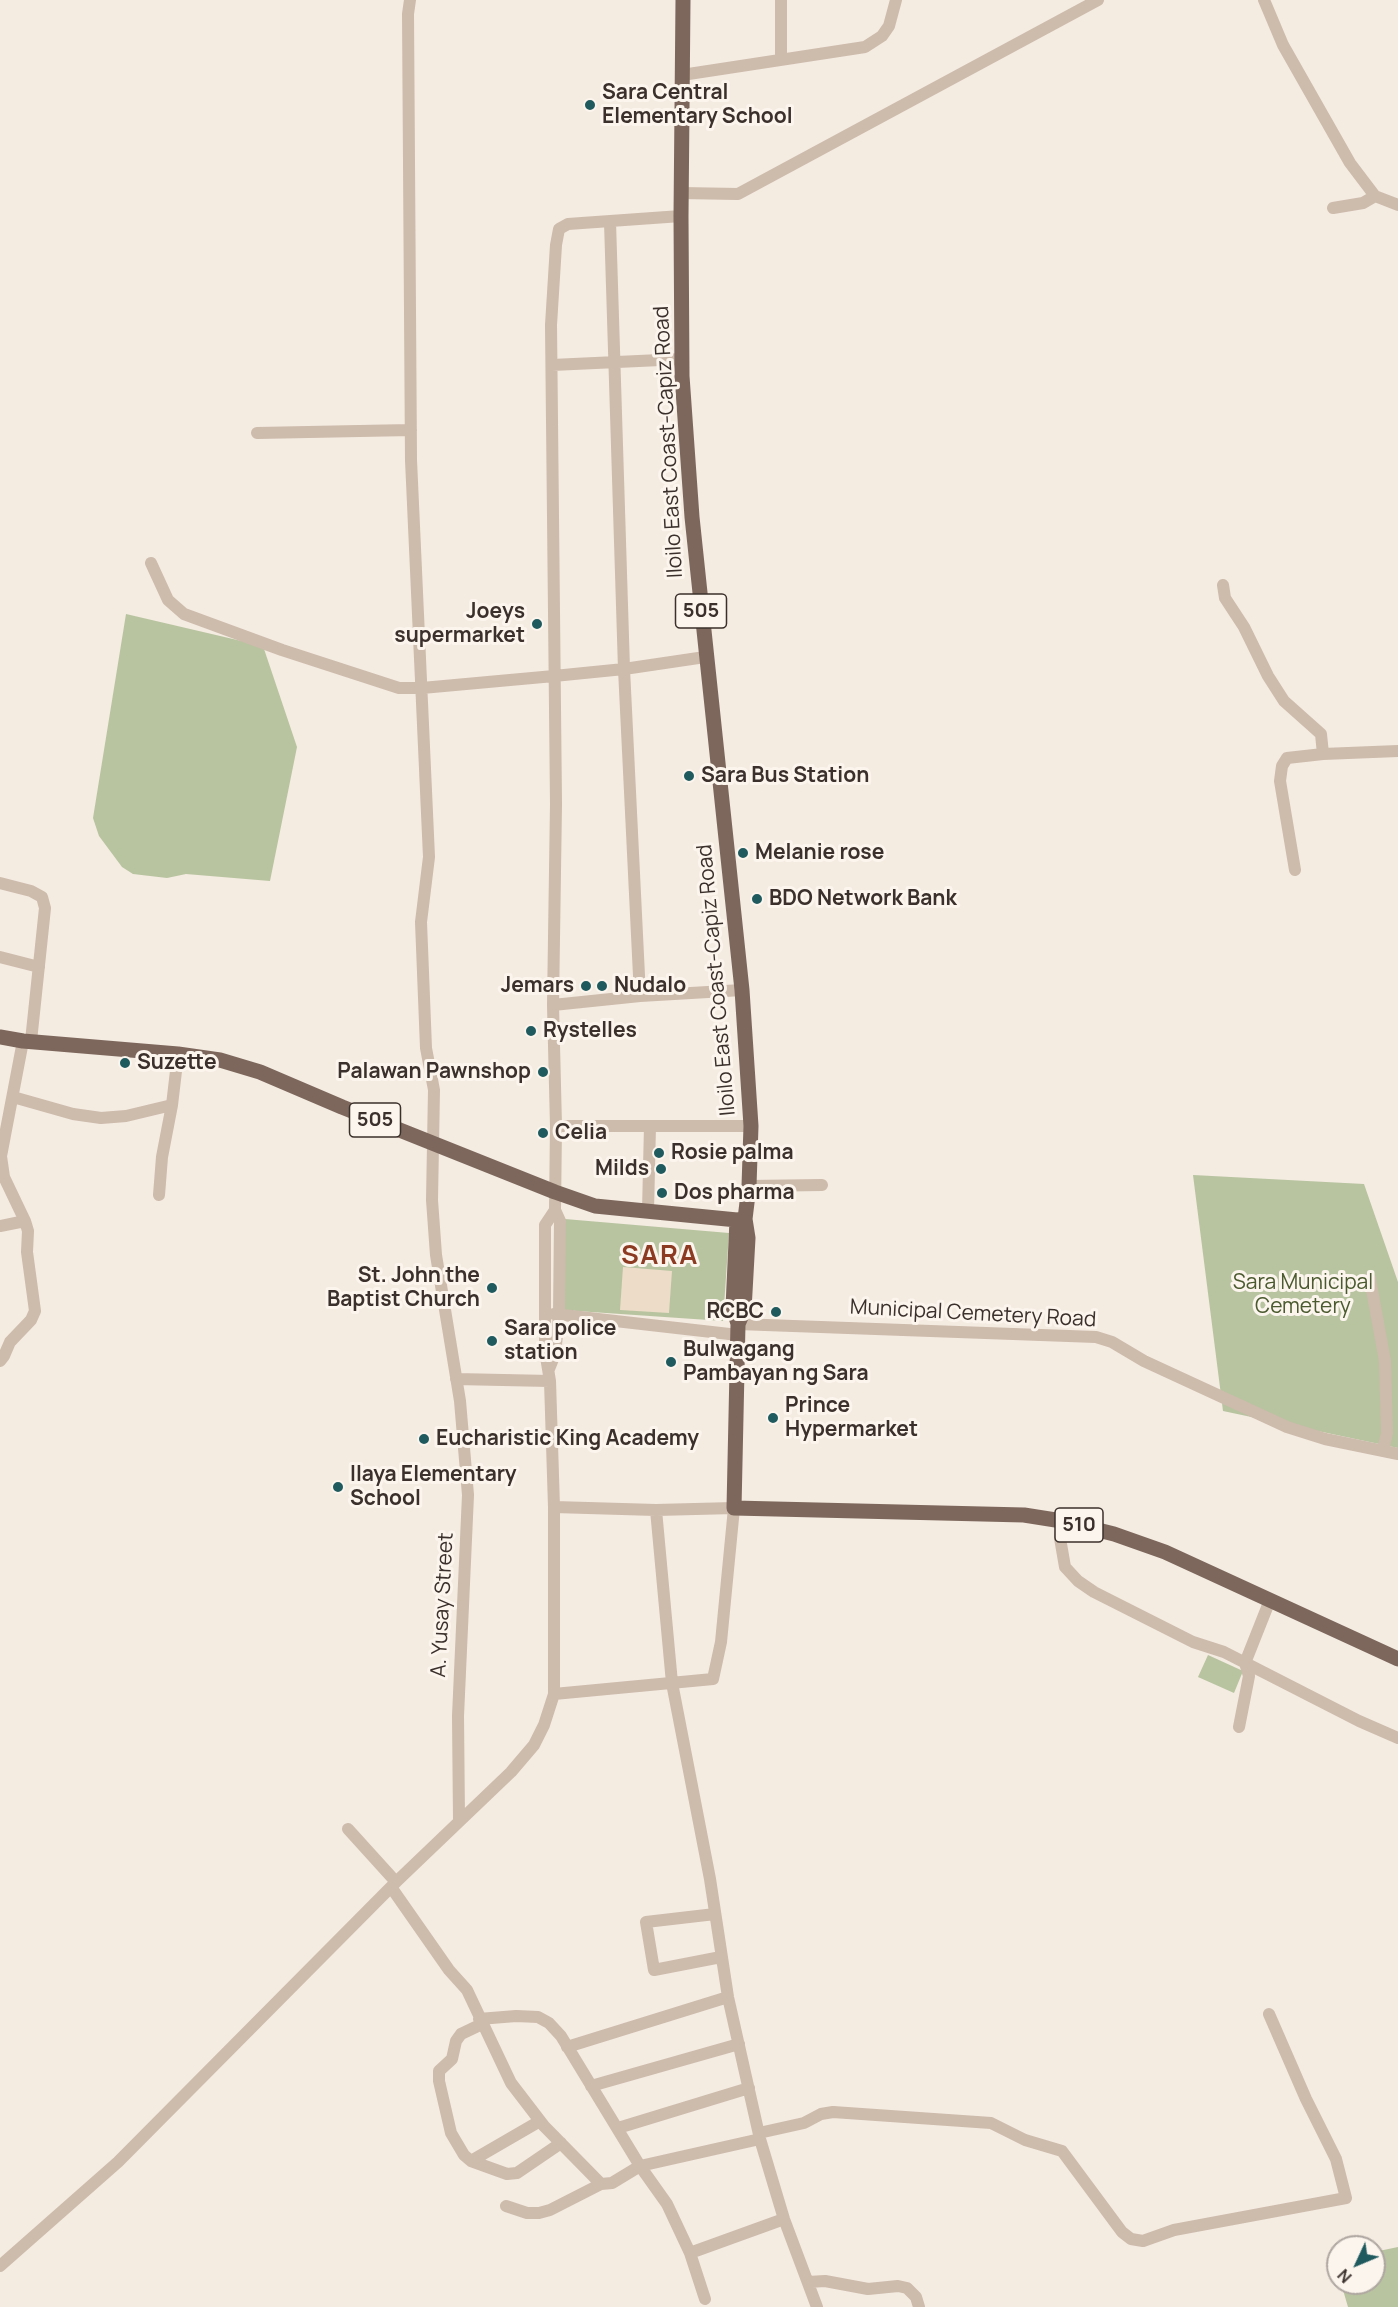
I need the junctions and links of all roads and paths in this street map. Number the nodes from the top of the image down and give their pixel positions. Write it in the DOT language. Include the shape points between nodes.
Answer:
graph roads {
  1 [pos="410,0"];
  2 [pos="683,0"];
  3 [pos="781,0"];
  4 [pos="896,0"];
  5 [pos="1098,0"];
  6 [pos="1264,0"];
  7 [pos="781,60"];
  8 [pos="682,75"];
  9 [pos="681,193"];
  10 [pos="1375,196"];
  11 [pos="1398,205"];
  12 [pos="1333,208"];
  13 [pos="681,216"];
  14 [pos="610,222"];
  15 [pos="682,359"];
  16 [pos="613,363"];
  17 [pos="552,365"];
  18 [pos="411,430"];
  19 [pos="257,433"];
  20 [pos="151,563"];
  21 [pos="1223,585"];
  22 [pos="705,657"];
  23 [pos="624,669"];
  24 [pos="554,676"];
  25 [pos="422,688"];
  26 [pos="1398,751"];
  27 [pos="1323,754"];
  28 [pos="1295,870"];
  29 [pos="0,883"];
  30 [pos="0,957"];
  31 [pos="39,967"];
  32 [pos="742,990"];
  33 [pos="639,996"];
  34 [pos="553,1005"];
  35 [pos="0,1037"];
  36 [pos="27,1041"];
  37 [pos="177,1054"];
  38 [pos="13,1097"];
  39 [pos="172,1105"];
  40 [pos="556,1126"];
  41 [pos="650,1126"];
  42 [pos="751,1126"];
  43 [pos="432,1142"];
  44 [pos="822,1185"];
  45 [pos="749,1186"];
  46 [pos="555,1192"];
  47 [pos="159,1195"];
  48 [pos="555,1210"];
  49 [pos="648,1211"];
  50 [pos="741,1220"];
  51 [pos="25,1221"];
  52 [pos="0,1226"];
  53 [pos="1370,1278"];
  54 [pos="546,1311"];
  55 [pos="560,1316"];
  56 [pos="738,1329"];
  57 [pos="0,1361"];
  58 [pos="549,1375"];
  59 [pos="456,1379"];
  60 [pos="1383,1450"];
  61 [pos="1398,1454"];
  62 [pos="554,1507"];
  63 [pos="734,1508"];
  64 [pos="656,1510"];
  65 [pos="1062,1521"];
  66 [pos="1270,1600"];
  67 [pos="1398,1659"];
  68 [pos="1245,1663"];
  69 [pos="672,1683"];
  70 [pos="554,1694"];
  71 [pos="1239,1727"];
  72 [pos="1398,1738"];
  73 [pos="459,1820"];
  74 [pos="348,1829"];
  75 [pos="394,1884"];
  76 [pos="715,1914"];
  77 [pos="721,1957"];
  78 [pos="728,1998"];
  79 [pos="1269,2014"];
  80 [pos="481,2022"];
  81 [pos="739,2044"];
  82 [pos="567,2047"];
  83 [pos="591,2086"];
  84 [pos="749,2088"];
  85 [pos="540,2121"];
  86 [pos="618,2128"];
  87 [pos="760,2136"];
  88 [pos="561,2143"];
  89 [pos="471,2161"];
  90 [pos="640,2166"];
  91 [pos="601,2184"];
  92 [pos="506,2206"];
  93 [pos="784,2219"];
  94 [pos="690,2253"];
  95 [pos="0,2266"];
  96 [pos="808,2282"];
  97 [pos="705,2299"];
  98 [pos="818,2307"];
  99 [pos="919,2307"];
  1 -- 18 [label="street, A. Yusay Street"];
  2 -- 8 [label="main road, Iloilo East Coast-Capiz Road / 505"];
  3 -- 7 [label="street"];
  4 -- 7 [label="street" via="889,27 865,47"];
  5 -- 9 [label="street" via="738,194"];
  6 -- 10 [label="street" via="1317,108 1350,164"];
  7 -- 8 [label="street"];
  8 -- 9 [label="main road, Iloilo East Coast-Capiz Road / 505"];
  9 -- 13 [label="main road, Iloilo East Coast-Capiz Road / 505"];
  10 -- 11 [label="street"];
  10 -- 12 [label="street" via="1362,203"];
  13 -- 14 [label="street"];
  13 -- 15 [label="main road, Iloilo East Coast-Capiz Road / 505"];
  14 -- 16 [label="street"];
  14 -- 17 [label="street" via="568,224 559,229 551,325"];
  15 -- 16 [label="street"];
  15 -- 22 [label="main road, Iloilo East Coast-Capiz Road / 505"];
  16 -- 17 [label="street"];
  16 -- 23 [label="street"];
  17 -- 24 [label="street"];
  18 -- 19 [label="street"];
  18 -- 25 [label="street, A. Yusay Street"];
  20 -- 25 [label="street" via="168,600 184,614 399,688"];
  21 -- 27 [label="street" via="1225,598 1284,701 1321,734"];
  22 -- 23 [label="street"];
  22 -- 32 [label="main road, Iloilo East Coast-Capiz Road / 505"];
  23 -- 24 [label="street"];
  23 -- 33 [label="street"];
  24 -- 25 [label="street"];
  24 -- 34 [label="street"];
  25 -- 43 [label="street, A. Yusay Street" via="429,857 421,922 426,1048 434,1090"];
  26 -- 27 [label="street"];
  27 -- 28 [label="street" via="1287,758 1282,766 1280,781"];
  29 -- 31 [label="street" via="42,897 45,908"];
  30 -- 31 [label="street"];
  31 -- 36 [label="street"];
  32 -- 33 [label="street"];
  32 -- 42 [label="main road, Iloilo East Coast-Capiz Road / 505"];
  33 -- 34 [label="street"];
  34 -- 40 [label="street"];
  35 -- 36 [label="main road, 505"];
  36 -- 37 [label="main road, 505"];
  36 -- 38 [label="street"];
  37 -- 39 [label="street"];
  37 -- 43 [label="main road, 505" via="220,1060 260,1072"];
  38 -- 39 [label="street" via="101,1118"];
  38 -- 51 [label="street" via="1,1156 4,1177"];
  39 -- 47 [label="street"];
  40 -- 41 [label="street"];
  40 -- 46 [label="street"];
  41 -- 42 [label="street"];
  41 -- 49 [label="street"];
  42 -- 45 [label="main road, Iloilo East Coast-Capiz Road / 505"];
  43 -- 46 [label="main road, 505"];
  43 -- 59 [label="street, A. Yusay Street" via="436,1255"];
  44 -- 45 [label="street"];
  45 -- 50 [label="main road, Iloilo East Coast-Capiz Road / 505"];
  46 -- 48 [label="street"];
  46 -- 49 [label="main road, 505" via="595,1206"];
  48 -- 54 [label="street" via="545,1225"];
  48 -- 55 [label="street" via="560,1221"];
  49 -- 50 [label="main road, 505"];
  50 -- 56 [label="main road, Iloilo East Coast-Capiz Road" via="748,1238 744,1310"];
  51 -- 52 [label="street"];
  51 -- 57 [label="street" via="35,1311"];
  53 -- 60 [label="street" via="1385,1361 1387,1433"];
  54 -- 55 [label="street, Municipal Cemetery Road"];
  54 -- 58 [label="street"];
  55 -- 56 [label="street, Municipal Cemetery Road"];
  55 -- 58 [label="street"];
  56 -- 60 [label="street, Municipal Cemetery Road" via="1096,1337 1287,1427"];
  56 -- 63 [label="main road, Iloilo East Coast-Capiz Road"];
  58 -- 59 [label="street"];
  58 -- 62 [label="street"];
  59 -- 73 [label="street, A. Yusay Street" via="468,1495 458,1716"];
  60 -- 61 [label="street, Municipal Cemetery Road"];
  62 -- 64 [label="street"];
  62 -- 70 [label="street"];
  63 -- 64 [label="street"];
  63 -- 65 [label="main road, 510" via="1024,1515"];
  63 -- 69 [label="street" via="716,1673 710,1681"];
  64 -- 69 [label="street"];
  65 -- 66 [label="main road, 510" via="1114,1533 1165,1552"];
  65 -- 68 [label="street" via="1060,1538 1065,1567 1078,1581 1193,1642"];
  66 -- 67 [label="main road, 510"];
  66 -- 68 [label="street"];
  68 -- 71 [label="street" via="1249,1676"];
  68 -- 72 [label="street"];
  69 -- 70 [label="street"];
  69 -- 76 [label="street"];
  70 -- 73 [label="street" via="544,1725 526,1756"];
  73 -- 75 [label="street"];
  74 -- 75 [label="street"];
  75 -- 80 [label="street" via="449,1970 467,1990"];
  75 -- 95 [label="street" via="118,2162"];
  76 -- 77 [label="street"];
  76 -- 77 [label="street" via="646,1922 654,1970"];
  77 -- 78 [label="street"];
  78 -- 81 [label="street"];
  78 -- 82 [label="street"];
  79 -- 87 [label="street" via="1336,2159 1346,2198 1174,2230 1143,2241 1122,2232 1062,2151 991,2123 833,2112"];
  80 -- 82 [label="street" via="538,2017 549,2023"];
  80 -- 85 [label="street" via="511,2083"];
  80 -- 89 [label="street" via="461,2034 452,2059 438,2071 451,2133"];
  81 -- 83 [label="street"];
  81 -- 84 [label="street"];
  82 -- 83 [label="street"];
  83 -- 86 [label="street"];
  84 -- 86 [label="street"];
  84 -- 87 [label="street"];
  85 -- 88 [label="street"];
  85 -- 89 [label="street"];
  86 -- 90 [label="street"];
  87 -- 90 [label="street"];
  87 -- 93 [label="street"];
  88 -- 89 [label="street" via="517,2173 507,2174"];
  88 -- 91 [label="street"];
  90 -- 91 [label="street" via="612,2183"];
  90 -- 94 [label="street" via="667,2204"];
  91 -- 92 [label="street" via="550,2210 526,2213"];
  93 -- 94 [label="street"];
  93 -- 96 [label="street"];
  94 -- 97 [label="street"];
  96 -- 98 [label="street"];
  96 -- 99 [label="street" via="868,2289 897,2286 916,2297"];
}
